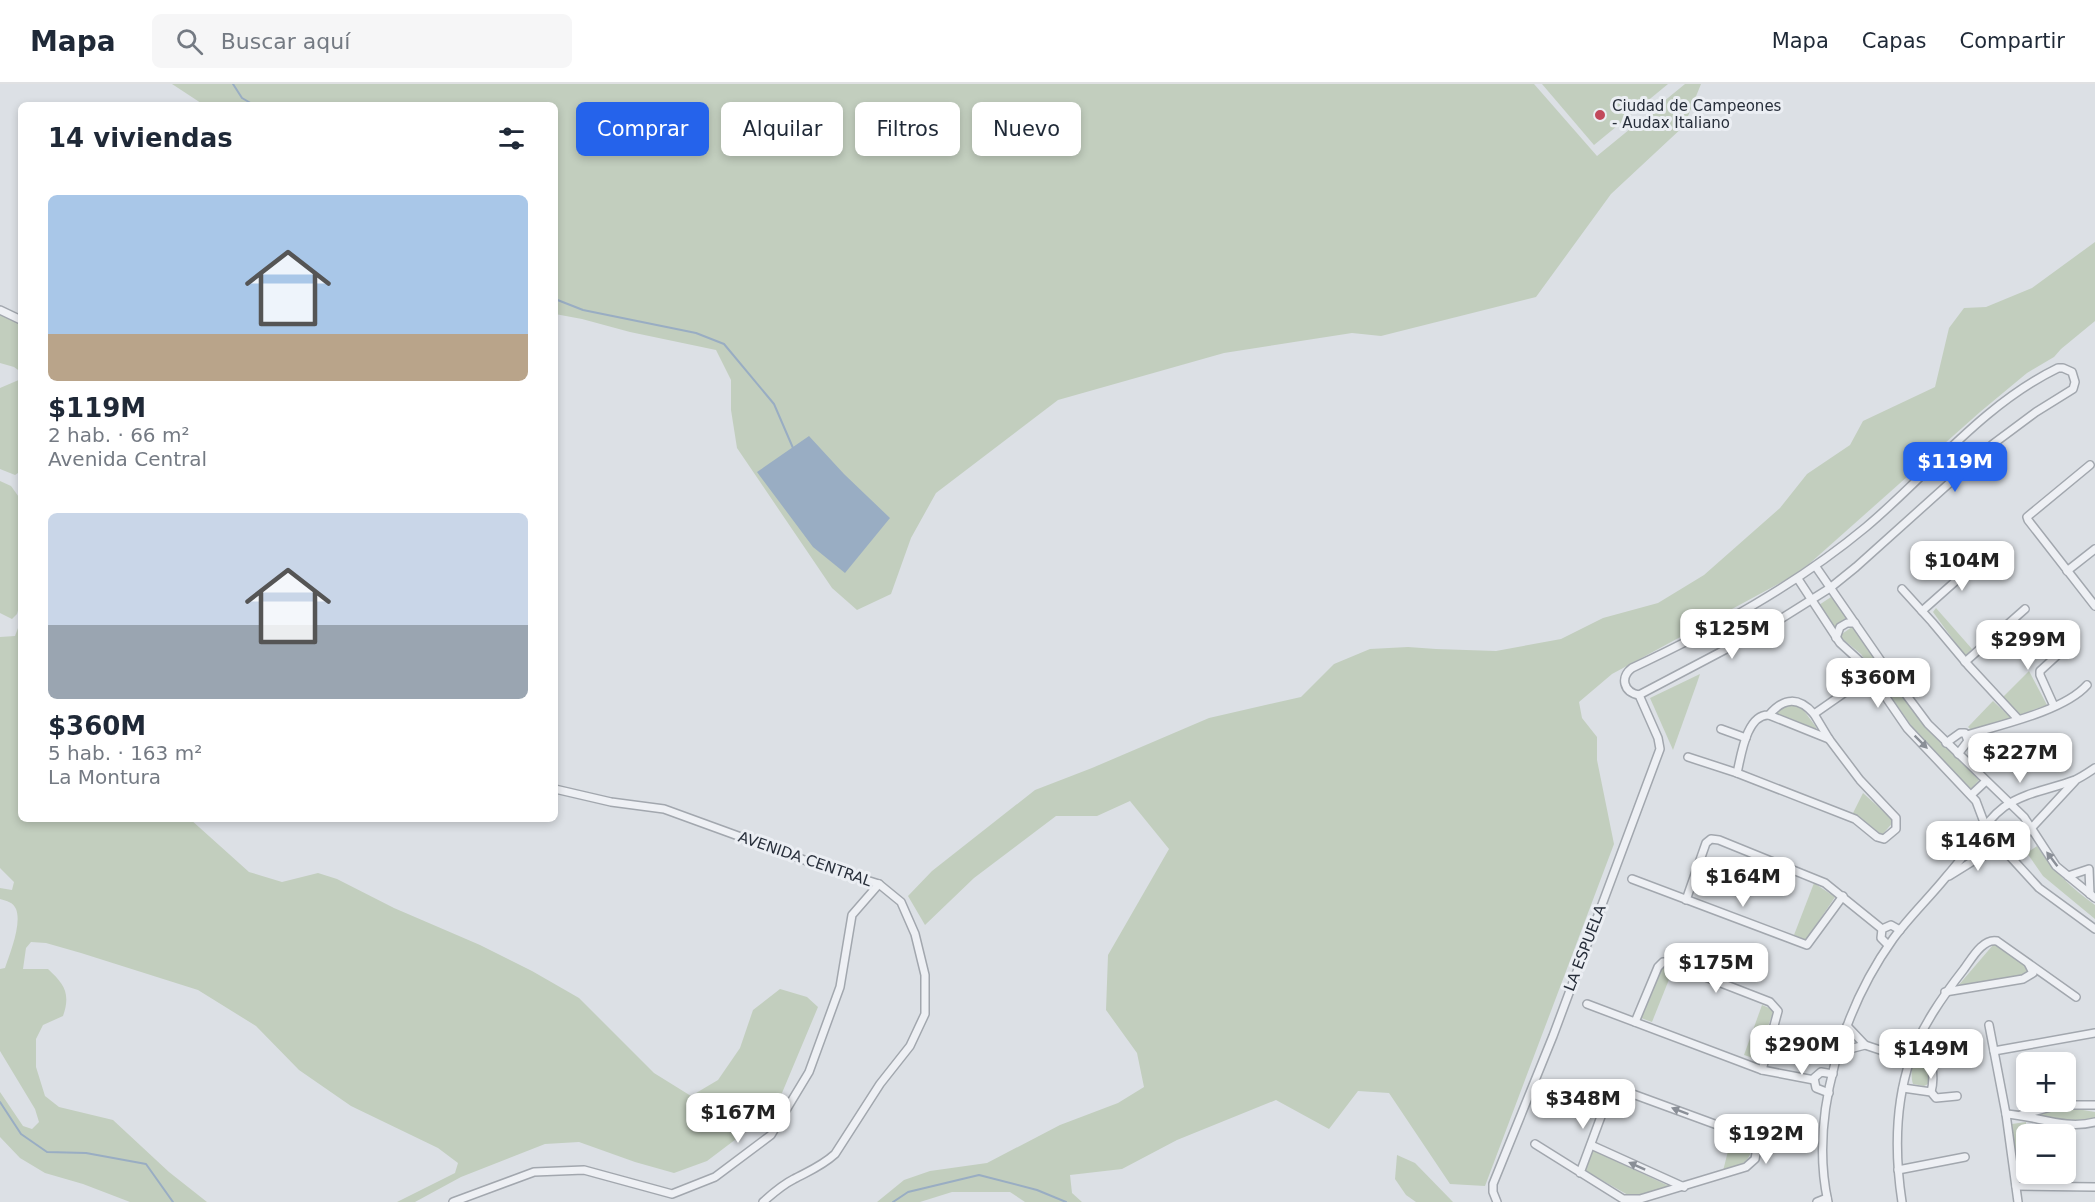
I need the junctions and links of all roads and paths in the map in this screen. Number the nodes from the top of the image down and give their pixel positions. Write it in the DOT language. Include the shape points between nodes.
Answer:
graph roads {
  1 [pos="0,310"];
  2 [pos="18,319"];
  3 [pos="2090,465"];
  4 [pos="2095,549"];
  5 [pos="1984,555"];
  6 [pos="1816,567"];
  7 [pos="2067,571"];
  8 [pos="1798,579"];
  9 [pos="1830,588"];
  10 [pos="1902,589"];
  11 [pos="1811,600"];
  12 [pos="2095,606"];
  13 [pos="2025,609"];
  14 [pos="1922,611"];
  15 [pos="1855,623"];
  16 [pos="1836,638"];
  17 [pos="2063,650"];
  18 [pos="1965,662"];
  19 [pos="1864,667"];
  20 [pos="1876,683"];
  21 [pos="1857,684"];
  22 [pos="2087,686"];
  23 [pos="1639,695"];
  24 [pos="2054,706"];
  25 [pos="1814,714"];
  26 [pos="1769,715"];
  27 [pos="2018,719"];
  28 [pos="1721,729"];
  29 [pos="1967,735"];
  30 [pos="1746,738"];
  31 [pos="1829,739"];
  32 [pos="1946,743"];
  33 [pos="1958,754"];
  34 [pos="1688,757"];
  35 [pos="2095,768"];
  36 [pos="1737,773"];
  37 [pos="2077,779"];
  38 [pos="1986,781"];
  39 [pos="558,790"];
  40 [pos="1971,795"];
  41 [pos="2010,803"];
  42 [pos="1985,825"];
  43 [pos="2032,828"];
  44 [pos="2003,848"];
  45 [pos="2095,861"];
  46 [pos="2089,869"];
  47 [pos="2068,876"];
  48 [pos="1632,879"];
  49 [pos="1945,879"];
  50 [pos="879,884"];
  51 [pos="1843,896"];
  52 [pos="2092,896"];
  53 [pos="1686,900"];
  54 [pos="1882,929"];
  55 [pos="2095,929"];
  56 [pos="1900,930"];
  57 [pos="1888,945"];
  58 [pos="2028,964"];
  59 [pos="1946,992"];
  60 [pos="2076,997"];
  61 [pos="1587,1004"];
  62 [pos="1635,1022"];
  63 [pos="1989,1024"];
  64 [pos="1847,1026"];
  65 [pos="2095,1032"];
  66 [pos="1922,1035"];
  67 [pos="1865,1045"];
  68 [pos="1994,1051"];
  69 [pos="1839,1052"];
  70 [pos="1910,1060"];
  71 [pos="1762,1070"];
  72 [pos="1833,1074"];
  73 [pos="1814,1080"];
  74 [pos="1903,1088"];
  75 [pos="1931,1092"];
  76 [pos="1829,1093"];
  77 [pos="1957,1096"];
  78 [pos="2095,1105"];
  79 [pos="2006,1114"];
  80 [pos="2021,1115"];
  81 [pos="2095,1122"];
  82 [pos="1535,1144"];
  83 [pos="1591,1145"];
  84 [pos="1965,1157"];
  85 [pos="1898,1170"];
  86 [pos="1580,1173"];
  87 [pos="2016,1186"];
  88 [pos="1684,1187"];
  89 [pos="2095,1187"];
  90 [pos="1648,1200"];
  91 [pos="1828,1200"];
  92 [pos="453,1202"];
  93 [pos="763,1202"];
  94 [pos="1497,1202"];
  95 [pos="1817,1202"];
  96 [pos="1902,1202"];
  97 [pos="2018,1202"];
  1 -- 2 [label="street"];
  3 -- 7 [label="street" via="2027,517"];
  4 -- 7 [label="street"];
  5 -- 14 [label="street"];
  6 -- 8 [label="street"];
  6 -- 9 [label="street"];
  6 -- 9 [label="street" via="2004,402 2058,368 2072,372 2073,389 1984,452"];
  7 -- 12 [label="street"];
  8 -- 11 [label="street"];
  8 -- 23 [label="street" via="1632,668 1625,675 1625,686"];
  9 -- 11 [label="street"];
  9 -- 15 [label="street"];
  10 -- 14 [label="street"];
  11 -- 16 [label="street"];
  11 -- 23 [label="street"];
  13 -- 18 [label="street"];
  14 -- 18 [label="street"];
  15 -- 16 [label="street" via="1840,627"];
  15 -- 32 [label="street"];
  16 -- 19 [label="street"];
  17 -- 24 [label="street" via="2040,671"];
  18 -- 27 [label="street"];
  19 -- 20 [label="street"];
  19 -- 21 [label="street" via="1855,677"];
  20 -- 21 [label="street" via="1865,689"];
  20 -- 40 [label="street, one-way" via="1916,738"];
  21 -- 25 [label="street"];
  22 -- 24 [label="street"];
  23 -- 94 [label="street, LA ESPUELA" via="1659,738 1660,749 1493,1184"];
  24 -- 27 [label="street"];
  25 -- 26 [label="street" via="1805,705 1792,701"];
  25 -- 31 [label="street"];
  26 -- 30 [label="street" via="1757,719"];
  26 -- 31 [label="street"];
  27 -- 29 [label="street"];
  28 -- 30 [label="street"];
  29 -- 32 [label="street" via="1960,732"];
  29 -- 33 [label="street" via="1968,741"];
  30 -- 36 [label="street"];
  31 -- 36 [label="street" via="1896,818 1896,829 1884,839 1855,819"];
  32 -- 33 [label="street"];
  33 -- 38 [label="street"];
  34 -- 36 [label="street"];
  35 -- 37 [label="street"];
  37 -- 41 [label="street"];
  37 -- 43 [label="street"];
  38 -- 40 [label="street"];
  38 -- 41 [label="street"];
  39 -- 50 [label="street, AVENIDA CENTRAL" via="664,809"];
  40 -- 42 [label="street"];
  41 -- 42 [label="street"];
  41 -- 43 [label="street"];
  42 -- 44 [label="street"];
  42 -- 49 [label="street"];
  43 -- 44 [label="street"];
  47 -- 43 [label="street, one-way" via="2050,859"];
  44 -- 49 [label="street"];
  44 -- 55 [label="street" via="2039,888"];
  45 -- 46 [label="street"];
  46 -- 47 [label="street"];
  46 -- 52 [label="street"];
  47 -- 52 [label="street"];
  48 -- 53 [label="street"];
  49 -- 56 [label="street"];
  50 -- 92 [label="street" via="852,915 840,987 809,1072 771,1135 715,1177 672,1194 584,1170 534,1172"];
  50 -- 93 [label="street, AVENIDA CENTRAL" via="901,902 915,934 925,975 925,1014 910,1046 835,1154"];
  51 -- 53 [label="street" via="1807,945"];
  51 -- 53 [label="street" via="1808,875 1712,839 1706,843"];
  51 -- 54 [label="street"];
  54 -- 56 [label="street" via="1891,925"];
  54 -- 57 [label="street" via="1881,938"];
  56 -- 57 [label="street"];
  57 -- 64 [label="street"];
  58 -- 59 [label="street" via="2033,973 2023,980"];
  58 -- 59 [label="street" via="1997,942 1989,941"];
  58 -- 60 [label="street"];
  59 -- 66 [label="street"];
  61 -- 62 [label="street"];
  62 -- 71 [label="street"];
  62 -- 71 [label="street" via="1658,967 1667,962 1776,1007"];
  63 -- 68 [label="street"];
  64 -- 67 [label="street"];
  64 -- 69 [label="street"];
  65 -- 68 [label="street"];
  66 -- 70 [label="street"];
  66 -- 75 [label="street" via="1929,1051"];
  67 -- 69 [label="street"];
  67 -- 70 [label="street"];
  68 -- 79 [label="street"];
  69 -- 72 [label="street"];
  70 -- 74 [label="street"];
  71 -- 73 [label="street"];
  72 -- 73 [label="street" via="1820,1072"];
  72 -- 76 [label="street"];
  73 -- 76 [label="street" via="1816,1088"];
  74 -- 75 [label="street"];
  74 -- 85 [label="street"];
  75 -- 77 [label="street" via="1936,1098"];
  76 -- 91 [label="street" via="1824,1147"];
  78 -- 80 [label="street" via="2058,1105"];
  79 -- 80 [label="street"];
  79 -- 87 [label="street"];
  80 -- 81 [label="street" via="2066,1125"];
  82 -- 86 [label="street"];
  83 -- 86 [label="street"];
  88 -- 83 [label="street, one-way"];
  88 -- 83 [label="street, one-way" via="1750,1165 1757,1152 1753,1140 1620,1089 1609,1095"];
  84 -- 85 [label="street"];
  85 -- 96 [label="street"];
  86 -- 90 [label="street" via="1623,1199"];
  87 -- 89 [label="street"];
  87 -- 97 [label="street"];
  88 -- 90 [label="street"];
  91 -- 95 [label="street"];
}
